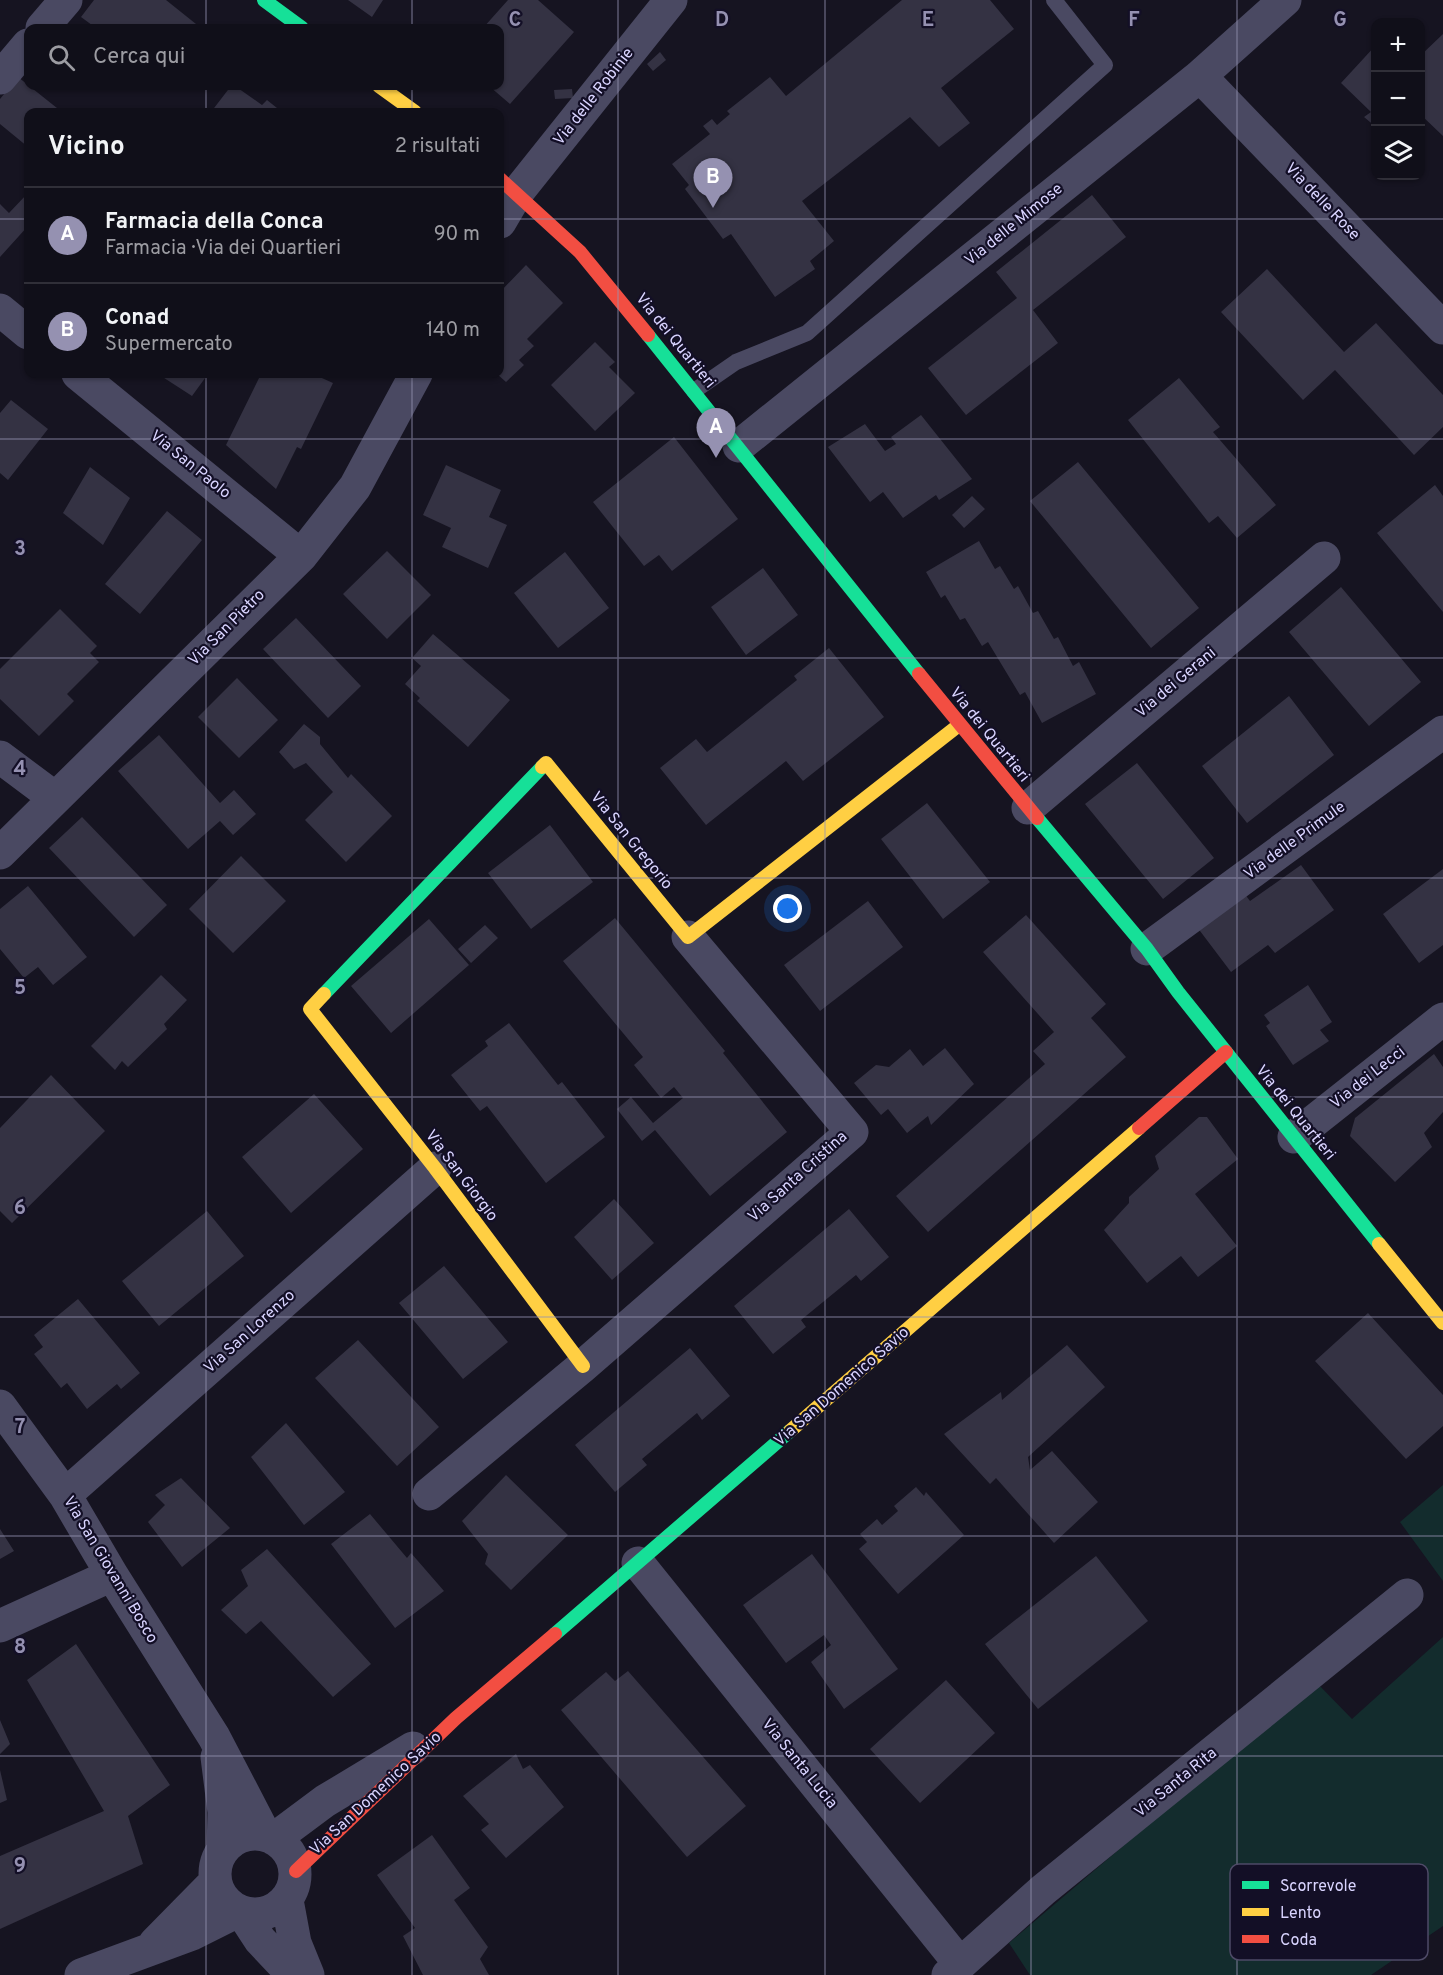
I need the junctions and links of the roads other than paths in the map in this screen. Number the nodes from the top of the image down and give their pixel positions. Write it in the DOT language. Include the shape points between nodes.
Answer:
graph roads {
  1 [pos="66,0"];
  2 [pos="264,0"];
  3 [pos="671,0"];
  4 [pos="1054,0"];
  5 [pos="1286,0"];
  6 [pos="45,24"];
  7 [pos="297,24"];
  8 [pos="24,50"];
  9 [pos="1200,76"];
  10 [pos="0,78"];
  11 [pos="385,90"];
  12 [pos="409,108"];
  13 [pos="508,186"];
  14 [pos="504,204"];
  15 [pos="0,310"];
  16 [pos="1443,328"];
  17 [pos="24,330"];
  18 [pos="83,378"];
  19 [pos="414,378"];
  20 [pos="694,391"];
  21 [pos="739,446"];
  22 [pos="301,556"];
  23 [pos="1324,558"];
  24 [pos="959,725"];
  25 [pos="1443,732"];
  26 [pos="0,757"];
  27 [pos="55,798"];
  28 [pos="1028,808"];
  29 [pos="0,853"];
  30 [pos="688,937"];
  31 [pos="1147,950"];
  32 [pos="310,1009"];
  33 [pos="1443,1018"];
  34 [pos="1226,1052"];
  35 [pos="1294,1137"];
  36 [pos="435,1168"];
  37 [pos="1443,1323"];
  38 [pos="583,1366"];
  39 [pos="0,1406"];
  40 [pos="429,1494"];
  41 [pos="65,1495"];
  42 [pos="638,1563"];
  43 [pos="112,1575"];
  44 [pos="1407,1595"];
  45 [pos="0,1626"];
  46 [pos="456,1718"];
  47 [pos="214,1737"];
  48 [pos="270,1837"];
  49 [pos="223,1850"];
  50 [pos="215,1882"];
  51 [pos="292,1885"];
  52 [pos="241,1912"];
  53 [pos="151,1947"];
  54 [pos="954,1970"];
  55 [pos="81,1975"];
  56 [pos="292,1975"];
  57 [pos="308,1975"];
  1 -- 6 [label="street"];
  2 -- 7 [label="street"];
  3 -- 13 [label="street, Via delle Robinie"];
  4 -- 20 [label="lane" via="1105,65 807,333 735,362"];
  5 -- 9 [label="street, Via delle Mimose"];
  8 -- 10 [label="street"];
  9 -- 16 [label="street, Via delle Rose"];
  9 -- 21 [label="street, Via delle Mimose"];
  11 -- 12 [label="street"];
  13 -- 14 [label="street"];
  13 -- 20 [label="street, Via dei Quartieri" via="580,252"];
  15 -- 17 [label="street"];
  18 -- 22 [label="street, Via San Paolo"];
  19 -- 22 [label="street, Via San Pietro" via="356,487"];
  20 -- 21 [label="street, Via dei Quartieri"];
  21 -- 24 [label="street, Via dei Quartieri"];
  22 -- 27 [label="street, Via San Pietro"];
  23 -- 28 [label="street, Via dei Gerani"];
  24 -- 28 [label="street, Via dei Quartieri"];
  24 -- 30 [label="street"];
  25 -- 31 [label="street, Via delle Primule"];
  26 -- 27 [label="street"];
  27 -- 29 [label="street, Via San Pietro"];
  28 -- 31 [label="street, Via dei Quartieri"];
  30 -- 32 [label="street, Via San Gregorio" via="546,764"];
  30 -- 38 [label="street, Via Santa Cristina" via="852,1132"];
  31 -- 34 [label="street, Via dei Quartieri"];
  32 -- 36 [label="street, Via San Giorgio"];
  33 -- 35 [label="street, Via dei Lecci"];
  34 -- 35 [label="street, Via dei Quartieri"];
  34 -- 42 [label="street, Via San Domenico Savio"];
  35 -- 37 [label="street, Via dei Quartieri"];
  36 -- 38 [label="street, Via San Giorgio"];
  36 -- 41 [label="street, Via San Lorenzo"];
  38 -- 40 [label="street"];
  39 -- 41 [label="street, Via San Giovanni Bosco"];
  41 -- 43 [label="street, Via San Giovanni Bosco"];
  42 -- 46 [label="street, Via San Domenico Savio"];
  42 -- 54 [label="street, Via Santa Lucia"];
  43 -- 45 [label="street"];
  43 -- 47 [label="street, Via San Giovanni Bosco"];
  44 -- 54 [label="street, Via Santa Rita" via="1043,1890"];
  46 -- 48 [label="street, Via San Domenico Savio" via="386,1767"];
  46 -- 51 [label="street, Via San Domenico Savio"];
  47 -- 48 [label="street, Via San Giovanni Bosco"];
  47 -- 49 [label="street, Via San Giovanni Bosco" via="224,1812"];
  48 -- 49 [label="street" via="242,1836"];
  48 -- 51 [label="street" via="285,1846"];
  49 -- 50 [label="street" via="214,1871"];
  50 -- 52 [label="street" via="227,1904"];
  50 -- 53 [label="street"];
  51 -- 52 [label="street" via="268,1913"];
  51 -- 57 [label="street" via="295,1943"];
  52 -- 53 [label="street"];
  52 -- 56 [label="street"];
  53 -- 55 [label="street"];
}
